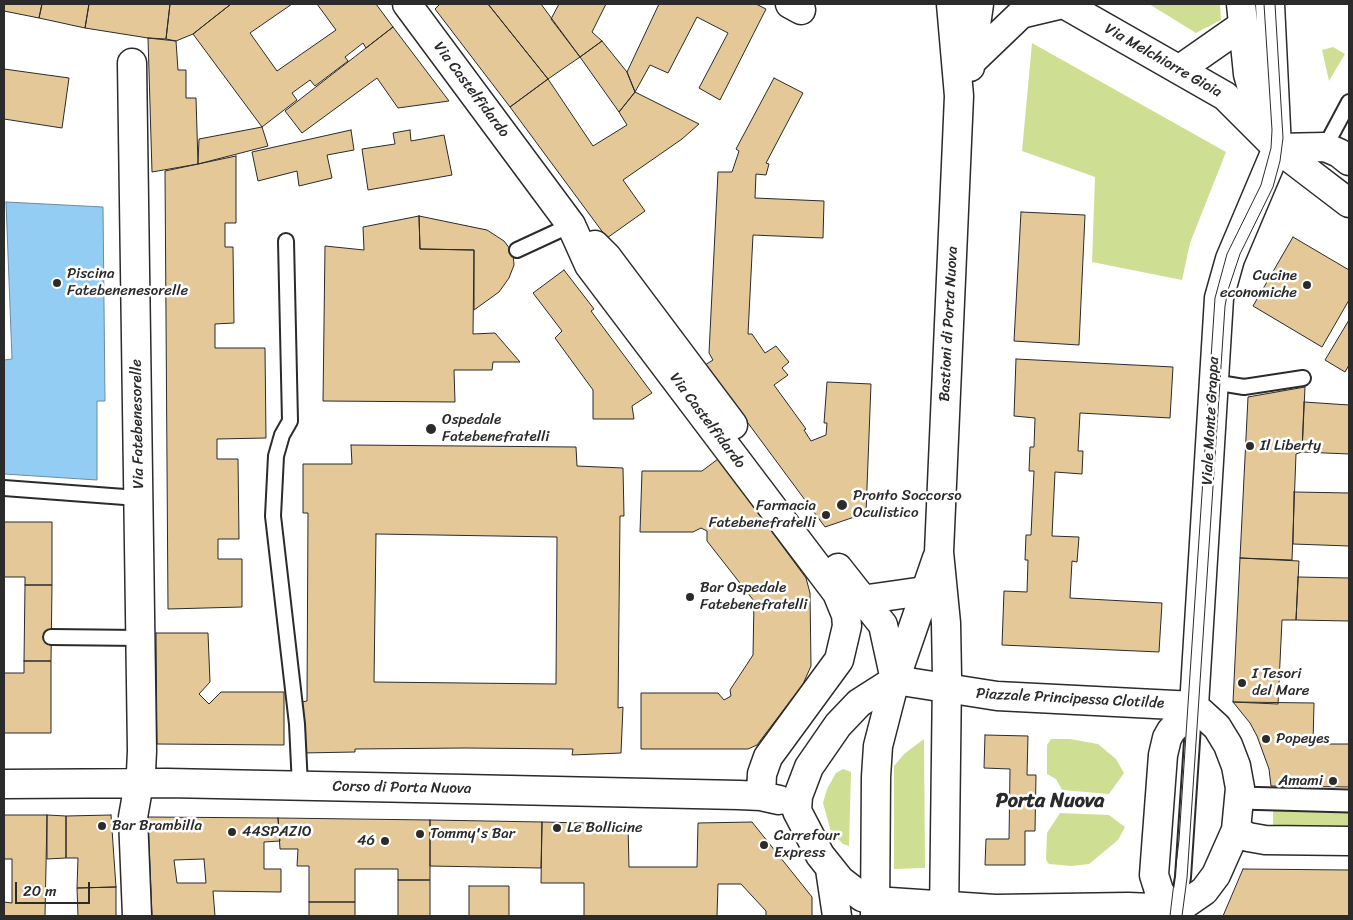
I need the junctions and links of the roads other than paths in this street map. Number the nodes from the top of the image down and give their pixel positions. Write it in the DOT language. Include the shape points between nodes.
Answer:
graph roads {
  1 [pos="407,4"];
  2 [pos="951,4"];
  3 [pos="978,4"];
  4 [pos="1064,4"];
  5 [pos="1270,4"];
  6 [pos="1242,14"];
  7 [pos="973,60"];
  8 [pos="132,63"];
  9 [pos="1180,69"];
  10 [pos="959,96"];
  11 [pos="1349,102"];
  12 [pos="1325,147"];
  13 [pos="1278,148"];
  14 [pos="1349,161"];
  15 [pos="1349,204"];
  16 [pos="571,225"];
  17 [pos="286,241"];
  18 [pos="517,250"];
  19 [pos="1303,378"];
  20 [pos="1213,382"];
  21 [pos="4,488"];
  22 [pos="138,498"];
  23 [pos="939,552"];
  24 [pos="924,591"];
  25 [pos="853,607"];
  26 [pos="51,637"];
  27 [pos="140,638"];
  28 [pos="895,680"];
  29 [pos="947,690"];
  30 [pos="1194,706"];
  31 [pos="4,784"];
  32 [pos="138,785"];
  33 [pos="300,786"];
  34 [pos="761,796"];
  35 [pos="1240,798"];
  36 [pos="1349,801"];
  37 [pos="797,811"];
  38 [pos="1236,830"];
  39 [pos="1349,841"];
  40 [pos="830,869"];
  41 [pos="875,909"];
  42 [pos="944,911"];
  43 [pos="993,913"];
  44 [pos="1177,913"];
  45 [pos="137,916"];
  46 [pos="837,916"];
  1 -- 16 [label="street, Via Castelfidardo"];
  2 -- 10 [label="street, Bastioni di Porta Nuova"];
  3 -- 7 [label="street, Bastioni di Porta Nuova"];
  4 -- 7 [label="street" via="1021,14"];
  4 -- 9 [label="street, Via Melchiorre Gioia"];
  5 -- 13 [label="street, Viale Monte Grappa"];
  6 -- 9 [label="street"];
  6 -- 13 [label="street" via="1246,66 1253,92"];
  7 -- 10 [label="street, Bastioni di Porta Nuova"];
  8 -- 22 [label="street, Via Fatebenesorelle"];
  9 -- 13 [label="street, Via Melchiorre Gioia" via="1225,96"];
  10 -- 23 [label="street, Bastioni di Porta Nuova"];
  11 -- 12 [label="lane"];
  12 -- 13 [label="street"];
  12 -- 14 [label="street"];
  13 -- 15 [label="street, Via Melchiorre Gioia"];
  13 -- 20 [label="street, Viale Monte Grappa" via="1224,278 1217,320"];
  16 -- 18 [label="lane"];
  16 -- 25 [label="street, Via Castelfidardo" via="607,257"];
  17 -- 33 [label="lane" via="290,420 276,456 272,516 297,724"];
  19 -- 20 [label="lane" via="1244,386"];
  20 -- 30 [label="street, Viale Monte Grappa"];
  21 -- 22 [label="lane"];
  22 -- 27 [label="street, Via Fatebenesorelle"];
  23 -- 24 [label="street, Bastioni di Porta Nuova"];
  23 -- 29 [label="street, Bastioni di Porta Nuova" via="946,623"];
  24 -- 25 [label="street"];
  24 -- 28 [label="street, Bastioni di Porta Nuova"];
  25 -- 28 [label="street, Via Castelfidardo" via="883,625"];
  25 -- 34 [label="street" via="839,660 768,757 762,774"];
  26 -- 27 [label="lane"];
  27 -- 32 [label="street, Via Fatebenesorelle" via="142,751"];
  28 -- 29 [label="street, Piazzale Principessa Clotilde"];
  28 -- 37 [label="street" via="859,703 830,735 803,781"];
  28 -- 41 [label="street" via="877,754"];
  29 -- 30 [label="street, Piazzale Principessa Clotilde" via="996,696"];
  29 -- 42 [label="street"];
  30 -- 35 [label="street" via="1217,727 1228,745 1236,766"];
  30 -- 44 [label="street, Piazzale Principessa Clotilde" via="1167,738 1163,755 1154,875 1160,894"];
  31 -- 32 [label="street, Corso di Porta Nuova"];
  32 -- 33 [label="street, Corso di Porta Nuova"];
  32 -- 45 [label="street, Via Fatebenesorelle" via="133,817"];
  33 -- 34 [label="street, Corso di Porta Nuova"];
  34 -- 37 [label="street, Corso di Porta Nuova" via="780,800"];
  35 -- 36 [label="street"];
  35 -- 38 [label="street"];
  37 -- 40 [label="street"];
  38 -- 39 [label="street" via="1248,837 1265,840"];
  38 -- 44 [label="street" via="1211,882"];
  40 -- 41 [label="street"];
  40 -- 46 [label="street"];
  41 -- 42 [label="street"];
  42 -- 43 [label="street"];
  43 -- 44 [label="street" via="1128,908"];
}
